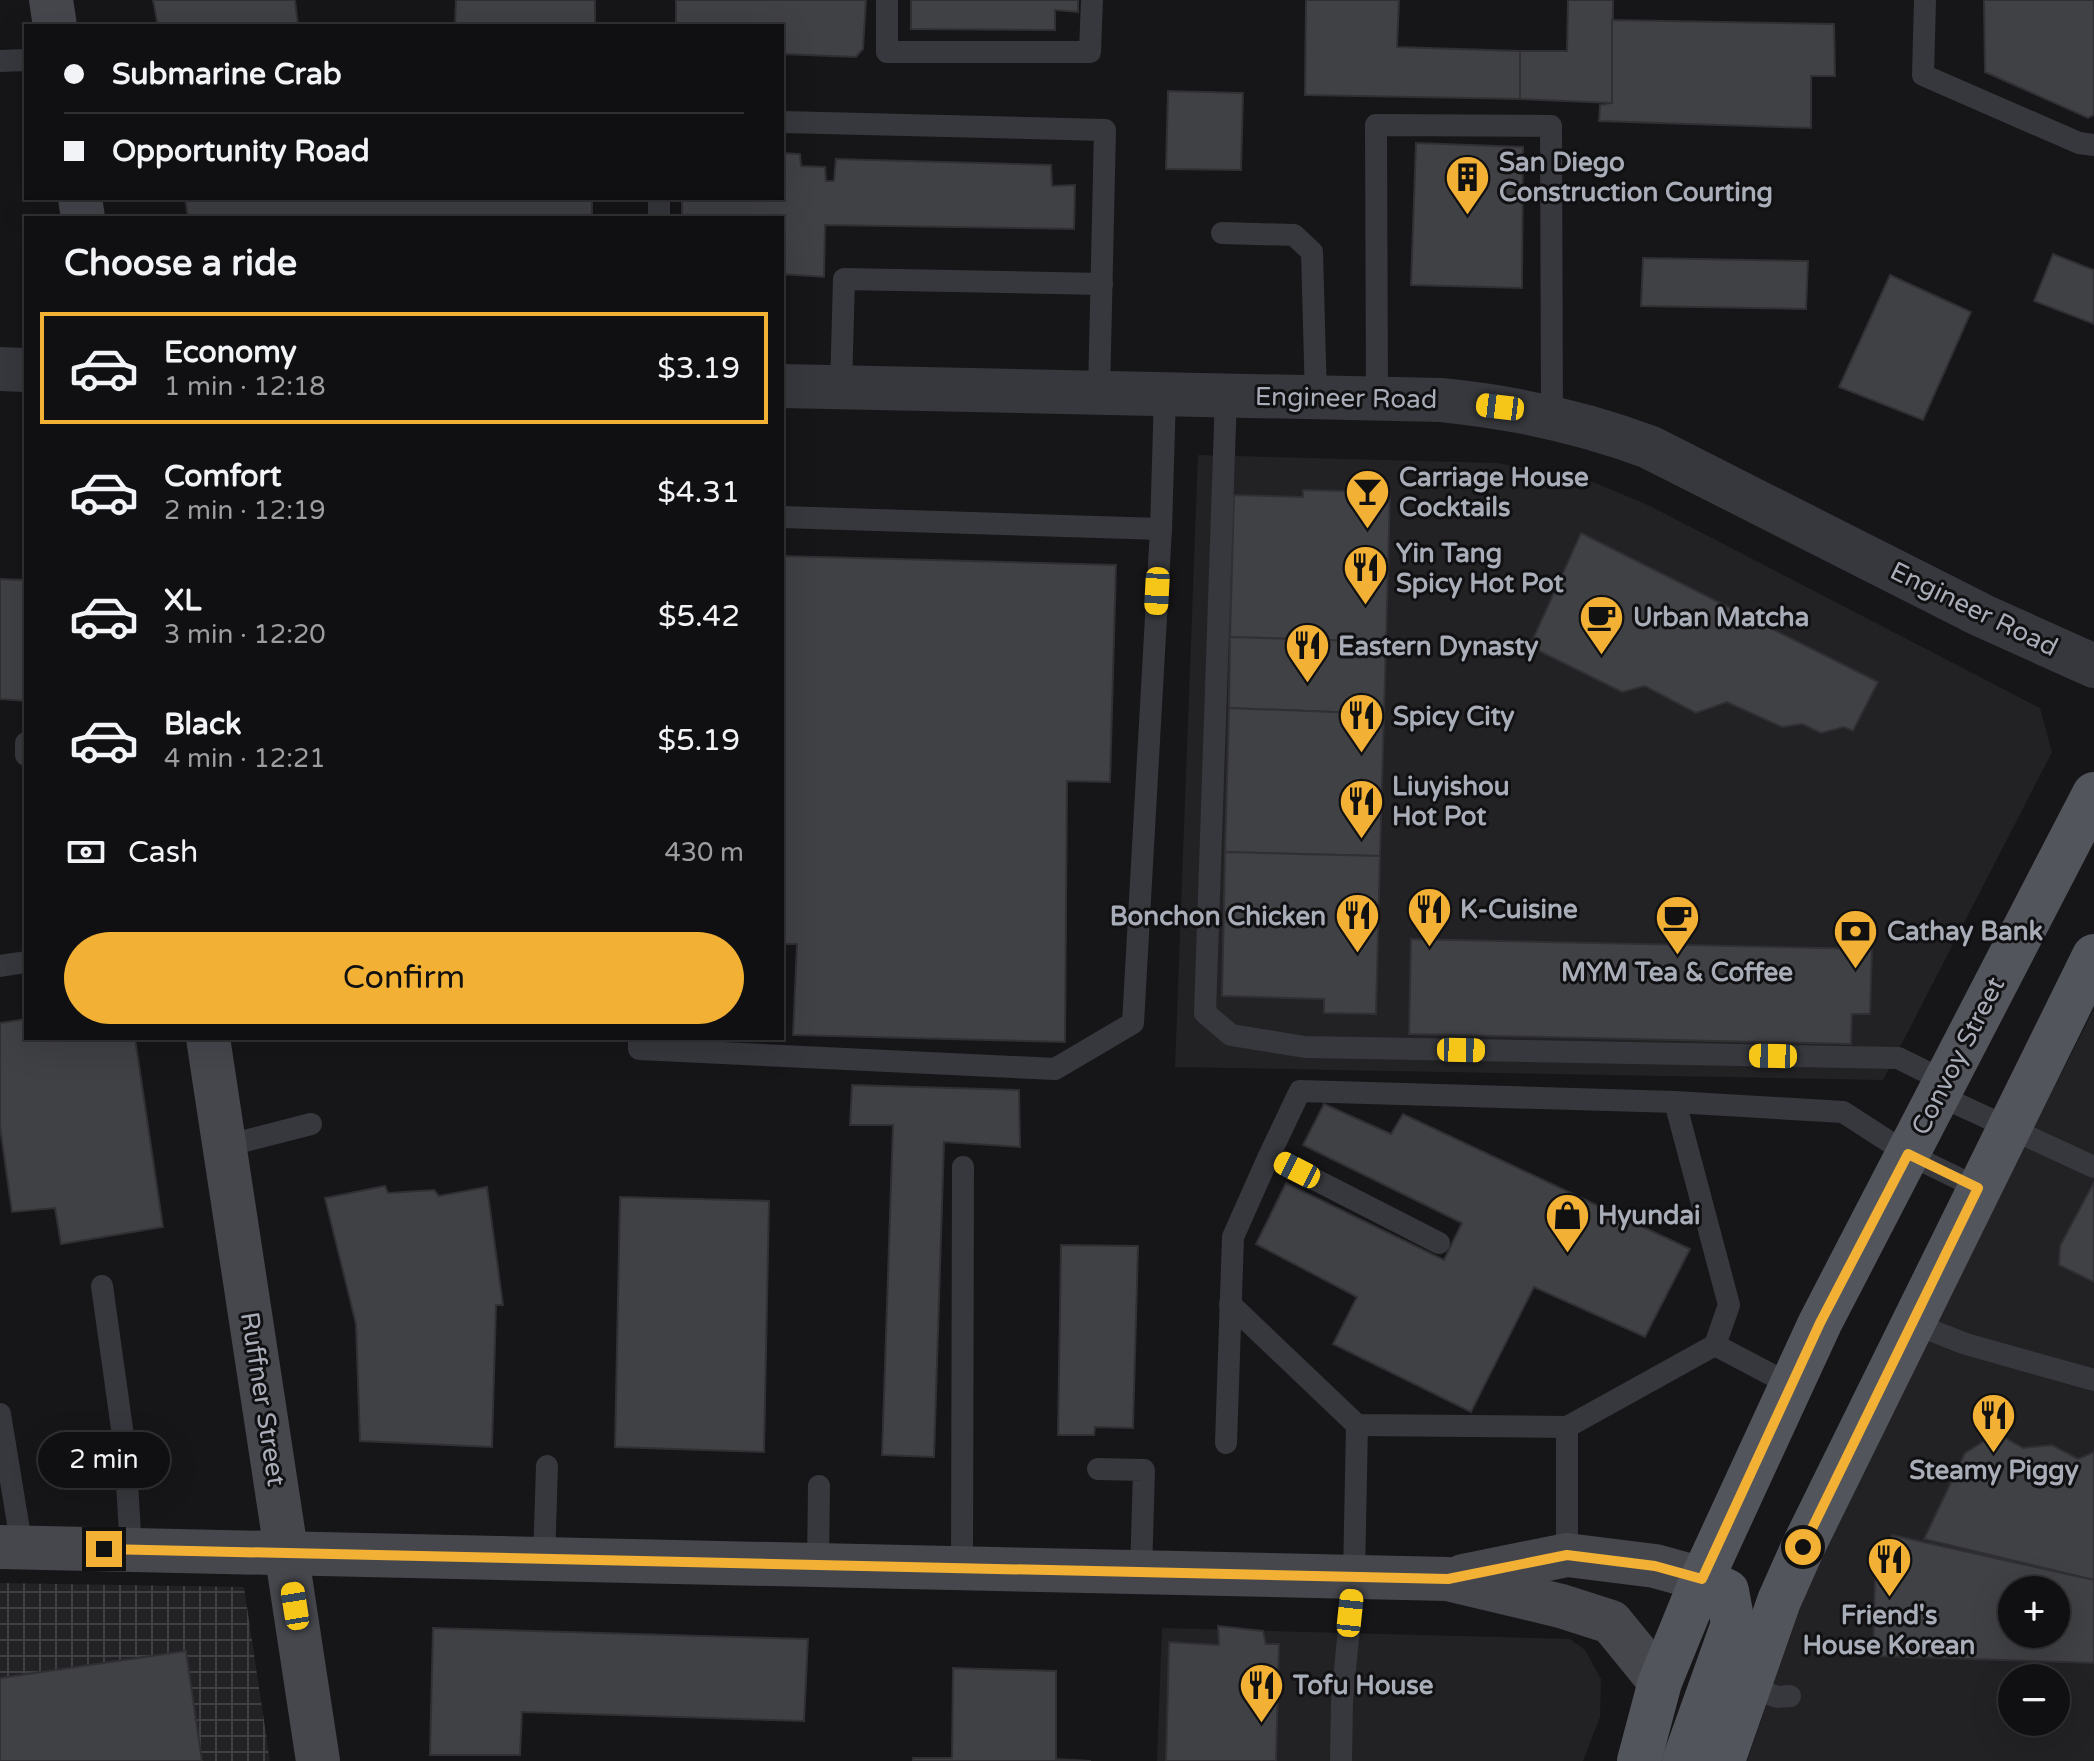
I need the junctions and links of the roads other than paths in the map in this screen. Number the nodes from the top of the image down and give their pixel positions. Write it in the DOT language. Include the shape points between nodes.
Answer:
graph roads {
  1 [pos="51,0"];
  2 [pos="887,0"];
  3 [pos="1092,0"];
  4 [pos="1925,0"];
  5 [pos="55,24"];
  6 [pos="24,60"];
  7 [pos="0,61"];
  8 [pos="784,122"];
  9 [pos="2094,145"];
  10 [pos="1222,233"];
  11 [pos="1102,284"];
  12 [pos="0,369"];
  13 [pos="24,370"];
  14 [pos="784,386"];
  15 [pos="841,387"];
  16 [pos="1099,393"];
  17 [pos="1165,395"];
  18 [pos="1226,395"];
  19 [pos="1316,398"];
  20 [pos="1377,399"];
  21 [pos="1552,419"];
  22 [pos="784,517"];
  23 [pos="1161,529"];
  24 [pos="2094,666"];
  25 [pos="2094,794"];
  26 [pos="2093,958"];
  27 [pos="24,962"];
  28 [pos="0,966"];
  29 [pos="208,1040"];
  30 [pos="639,1040"];
  31 [pos="1942,1088"];
  32 [pos="1675,1102"];
  33 [pos="311,1124"];
  34 [pos="2009,1126"];
  35 [pos="225,1146"];
  36 [pos="1908,1154"];
  37 [pos="1269,1156"];
  38 [pos="963,1167"];
  39 [pos="2094,1167"];
  40 [pos="1978,1188"];
  41 [pos="1439,1243"];
  42 [pos="102,1286"];
  43 [pos="1230,1304"];
  44 [pos="1912,1323"];
  45 [pos="1715,1345"];
  46 [pos="2094,1380"];
  47 [pos="1791,1385"];
  48 [pos="0,1414"];
  49 [pos="1357,1425"];
  50 [pos="1567,1427"];
  51 [pos="1226,1443"];
  52 [pos="547,1466"];
  53 [pos="1098,1469"];
  54 [pos="819,1486"];
  55 [pos="11,1547"];
  56 [pos="131,1550"];
  57 [pos="287,1554"];
  58 [pos="1567,1555"];
  59 [pos="544,1559"];
  60 [pos="818,1565"];
  61 [pos="962,1568"];
  62 [pos="1141,1572"];
  63 [pos="1354,1576"];
  64 [pos="1448,1579"];
  65 [pos="1702,1579"];
  66 [pos="1660,1682"];
  67 [pos="1748,1686"];
  68 [pos="1790,1696"];
  69 [pos="318,1761"];
  70 [pos="1341,1761"];
  71 [pos="1639,1761"];
  72 [pos="1684,1761"];
  73 [pos="1723,1761"];
  1 -- 5 [label="street"];
  2 -- 3 [label="lane" via="887,52 1090,52"];
  4 -- 9 [label="lane" via="1923,75"];
  6 -- 7 [label="lane"];
  8 -- 11 [label="lane" via="1105,130"];
  10 -- 19 [label="lane" via="1294,235 1312,252"];
  11 -- 15 [label="lane" via="844,279"];
  11 -- 16 [label="lane"];
  12 -- 13 [label="street"];
  14 -- 15 [label="street, Engineer Road"];
  15 -- 16 [label="street, Engineer Road"];
  16 -- 17 [label="street, Engineer Road"];
  17 -- 18 [label="street, Engineer Road"];
  17 -- 23 [label="lane"];
  18 -- 19 [label="street, Engineer Road"];
  18 -- 31 [label="lane" via="1205,1013 1231,1035 1305,1047 1898,1058"];
  19 -- 20 [label="street, Engineer Road"];
  20 -- 21 [label="street, Engineer Road" via="1451,401 1525,410"];
  20 -- 21 [label="lane" via="1376,125 1551,126"];
  21 -- 24 [label="street, Engineer Road" via="1649,447 1983,616"];
  22 -- 23 [label="lane"];
  23 -- 30 [label="lane" via="1133,1023 1055,1069 639,1049"];
  25 -- 31 [label="main road, Convoy Street"];
  26 -- 34 [label="main road"];
  27 -- 28 [label="lane"];
  29 -- 35 [label="street, Ruffner Street"];
  31 -- 34 [label="lane"];
  31 -- 36 [label="main road, Convoy Street"];
  32 -- 36 [label="lane" via="1843,1112"];
  32 -- 37 [label="lane" via="1300,1091"];
  32 -- 45 [label="lane" via="1729,1305"];
  33 -- 35 [label="lane"];
  34 -- 39 [label="lane"];
  34 -- 40 [label="main road"];
  35 -- 57 [label="street, Ruffner Street"];
  36 -- 40 [label="lane"];
  36 -- 47 [label="main road, Convoy Street"];
  37 -- 41 [label="lane"];
  37 -- 43 [label="lane" via="1233,1237"];
  38 -- 61 [label="lane"];
  40 -- 44 [label="main road"];
  42 -- 56 [label="lane" via="125,1450"];
  43 -- 49 [label="lane"];
  43 -- 51 [label="lane"];
  44 -- 46 [label="lane"];
  44 -- 67 [label="main road" via="1803,1547"];
  45 -- 47 [label="lane"];
  45 -- 50 [label="lane"];
  47 -- 65 [label="main road, Convoy Street"];
  48 -- 55 [label="lane"];
  49 -- 50 [label="lane"];
  49 -- 63 [label="lane"];
  50 -- 58 [label="lane"];
  52 -- 59 [label="lane"];
  53 -- 62 [label="lane" via="1144,1470"];
  54 -- 60 [label="lane"];
  55 -- 56 [label="street"];
  56 -- 57 [label="street"];
  57 -- 59 [label="street"];
  57 -- 69 [label="street, Ruffner Street"];
  58 -- 64 [label="street"];
  58 -- 65 [label="street" via="1655,1566"];
  59 -- 60 [label="street"];
  60 -- 61 [label="street"];
  61 -- 62 [label="street"];
  62 -- 63 [label="street"];
  63 -- 64 [label="street"];
  63 -- 70 [label="lane"];
  64 -- 66 [label="street" via="1611,1622"];
  65 -- 66 [label="main road, Convoy Street"];
  65 -- 72 [label="main road" via="1727,1591 1733,1624"];
  66 -- 71 [label="main road, Convoy Street"];
  67 -- 68 [label="lane"];
  67 -- 73 [label="main road"];
}
